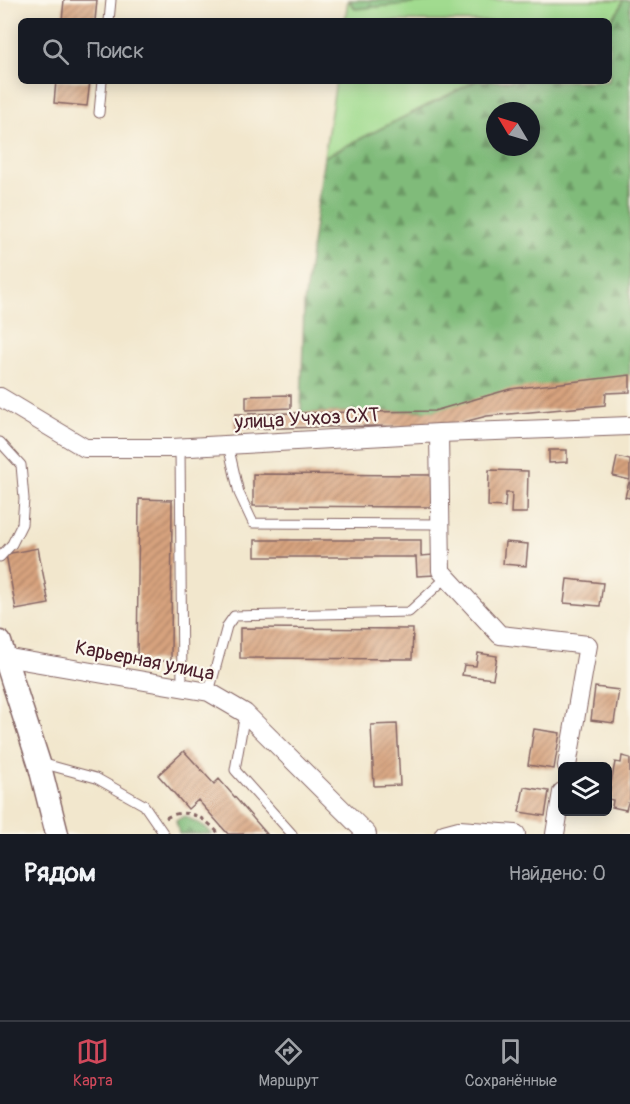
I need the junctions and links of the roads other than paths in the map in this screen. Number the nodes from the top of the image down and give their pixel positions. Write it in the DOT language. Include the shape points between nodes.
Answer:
graph roads {
  1 [pos="111,0"];
  2 [pos="109,18"];
  3 [pos="102,84"];
  4 [pos="99,112"];
  5 [pos="0,398"];
  6 [pos="630,426"];
  7 [pos="439,433"];
  8 [pos="0,442"];
  9 [pos="228,445"];
  10 [pos="180,447"];
  11 [pos="440,524"];
  12 [pos="0,557"];
  13 [pos="447,578"];
  14 [pos="2,650"];
  15 [pos="182,686"];
  16 [pos="209,692"];
  17 [pos="245,713"];
  18 [pos="568,762"];
  19 [pos="39,763"];
  20 [pos="558,816"];
  21 [pos="57,834"];
  22 [pos="164,834"];
  23 [pos="292,834"];
  24 [pos="367,834"];
  25 [pos="444,834"];
  26 [pos="516,834"];
  27 [pos="555,834"];
  1 -- 2 [label="lane"];
  3 -- 4 [label="lane"];
  5 -- 10 [label="street, улица Учхоз СХТ" via="85,448"];
  6 -- 7 [label="street, улица Учхоз СХТ"];
  7 -- 9 [label="street, улица Учхоз СХТ"];
  7 -- 11 [label="street"];
  8 -- 12 [label="lane" via="21,465 24,499 22,524"];
  9 -- 10 [label="street, улица Учхоз СХТ"];
  9 -- 11 [label="lane" via="239,493 253,523"];
  10 -- 15 [label="lane"];
  11 -- 13 [label="street" via="441,571"];
  13 -- 16 [label="lane" via="409,612 234,616 227,626"];
  13 -- 18 [label="street" via="500,635 588,645"];
  14 -- 15 [label="street, Карьерная улица"];
  14 -- 19 [label="street"];
  15 -- 16 [label="street, Карьерная улица"];
  16 -- 17 [label="street, Карьерная улица"];
  17 -- 23 [label="lane" via="235,770"];
  17 -- 24 [label="street, Карьерная улица"];
  19 -- 21 [label="street"];
  19 -- 22 [label="lane" via="96,778 144,805"];
  20 -- 27 [label="street"];
  25 -- 26 [label="street" via="459,830"];
}
